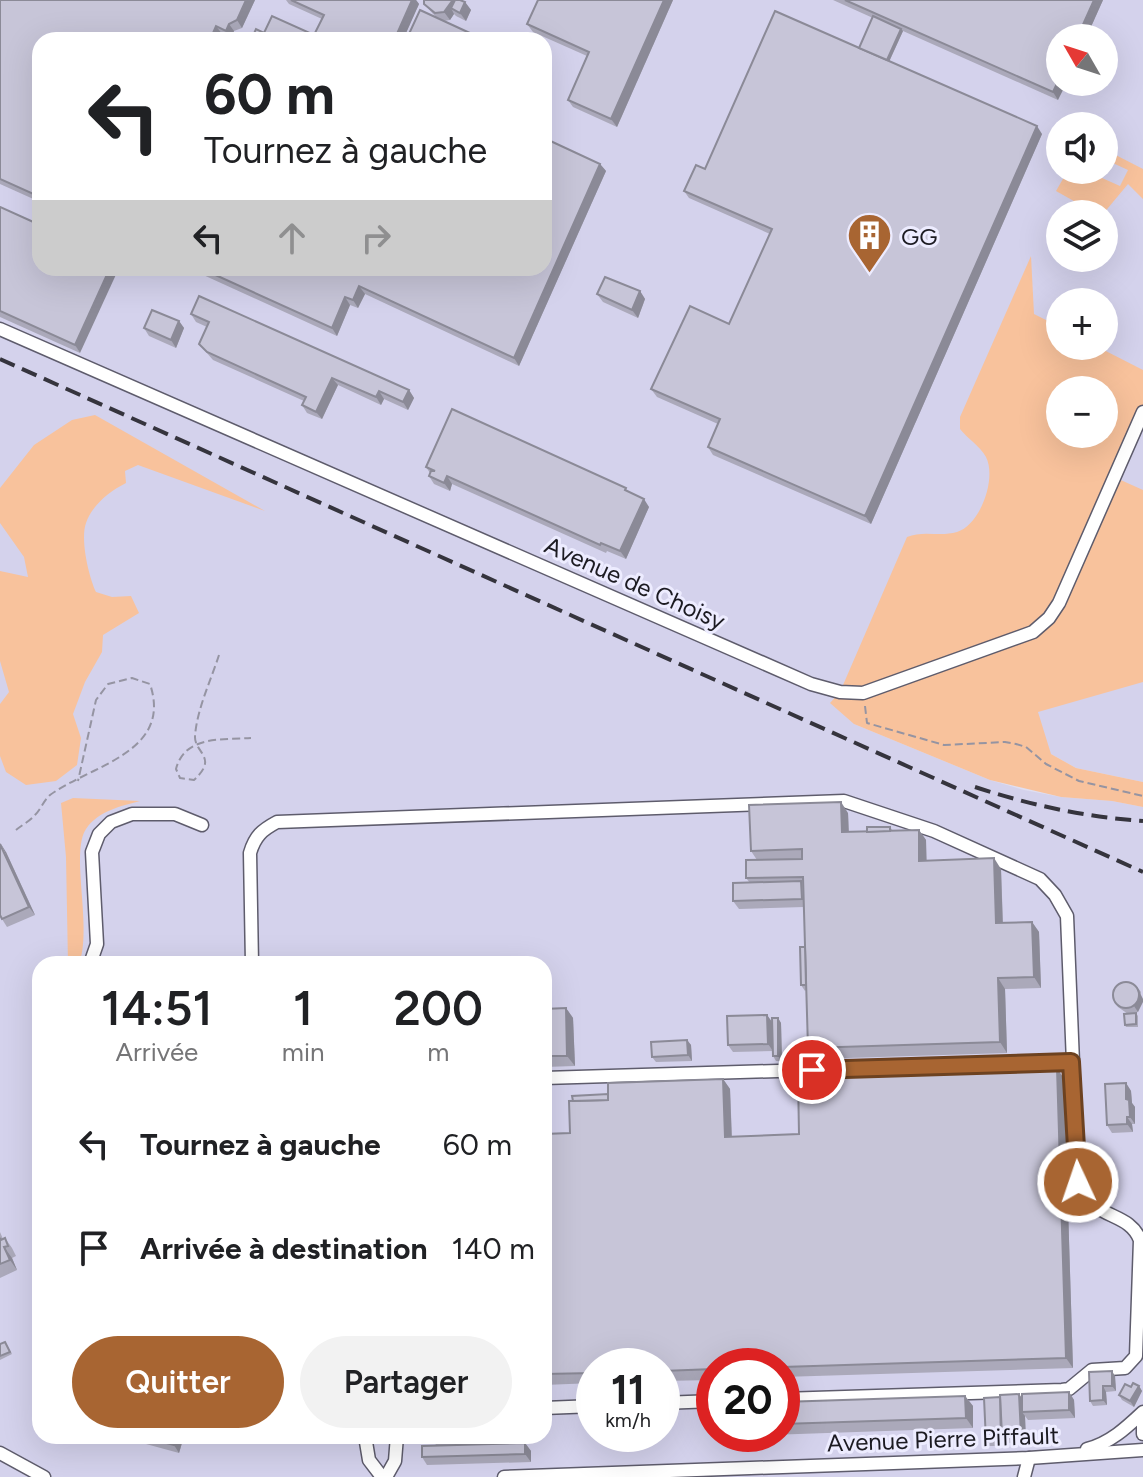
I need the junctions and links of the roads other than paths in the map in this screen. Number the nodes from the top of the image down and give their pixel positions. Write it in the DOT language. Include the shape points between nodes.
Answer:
graph roads {
  1 [pos="0,329"];
  2 [pos="1143,412"];
  3 [pos="202,825"];
  4 [pos="93,956"];
  5 [pos="252,956"];
  6 [pos="1071,1062"];
  7 [pos="552,1078"];
  8 [pos="800,1398"];
  9 [pos="576,1407"];
  10 [pos="552,1408"];
  11 [pos="1143,1412"];
  12 [pos="1143,1424"];
  13 [pos="1143,1434"];
  14 [pos="366,1444"];
  15 [pos="396,1444"];
  16 [pos="1143,1450"];
  17 [pos="0,1453"];
  18 [pos="1063,1456"];
  19 [pos="1029,1458"];
  20 [pos="843,1471"];
  21 [pos="683,1474"];
  22 [pos="43,1477"];
  23 [pos="384,1477"];
  24 [pos="504,1477"];
  25 [pos="1024,1477"];
  1 -- 2 [label="street, Avenue de Choisy" via="811,684 840,692 863,693 1033,632 1049,618"];
  3 -- 4 [label="street" via="175,814 132,814 111,822 99,834 92,852 97,944"];
  5 -- 6 [label="street" via="250,853 261,831 277,822 844,801 934,831 1040,879 1055,895 1067,916"];
  6 -- 7 [label="street"];
  6 -- 8 [label="street" via="1078,1185 1085,1200 1128,1223 1140,1240 1136,1356 1130,1364 1092,1370 1062,1390"];
  9 -- 10 [label="street"];
  11 -- 18 [label="street" via="1101,1445"];
  12 -- 13 [label="street"];
  14 -- 23 [label="street" via="369,1460"];
  15 -- 23 [label="street" via="395,1461"];
  16 -- 18 [label="street, Avenue Pierre Piffault"];
  17 -- 22 [label="street"];
  18 -- 19 [label="street, Avenue Pierre Piffault"];
  19 -- 20 [label="street, Avenue Pierre Piffault"];
  19 -- 25 [label="street"];
  20 -- 21 [label="street, Avenue Pierre Piffault"];
  21 -- 24 [label="street, Avenue Pierre Piffault"];
}
